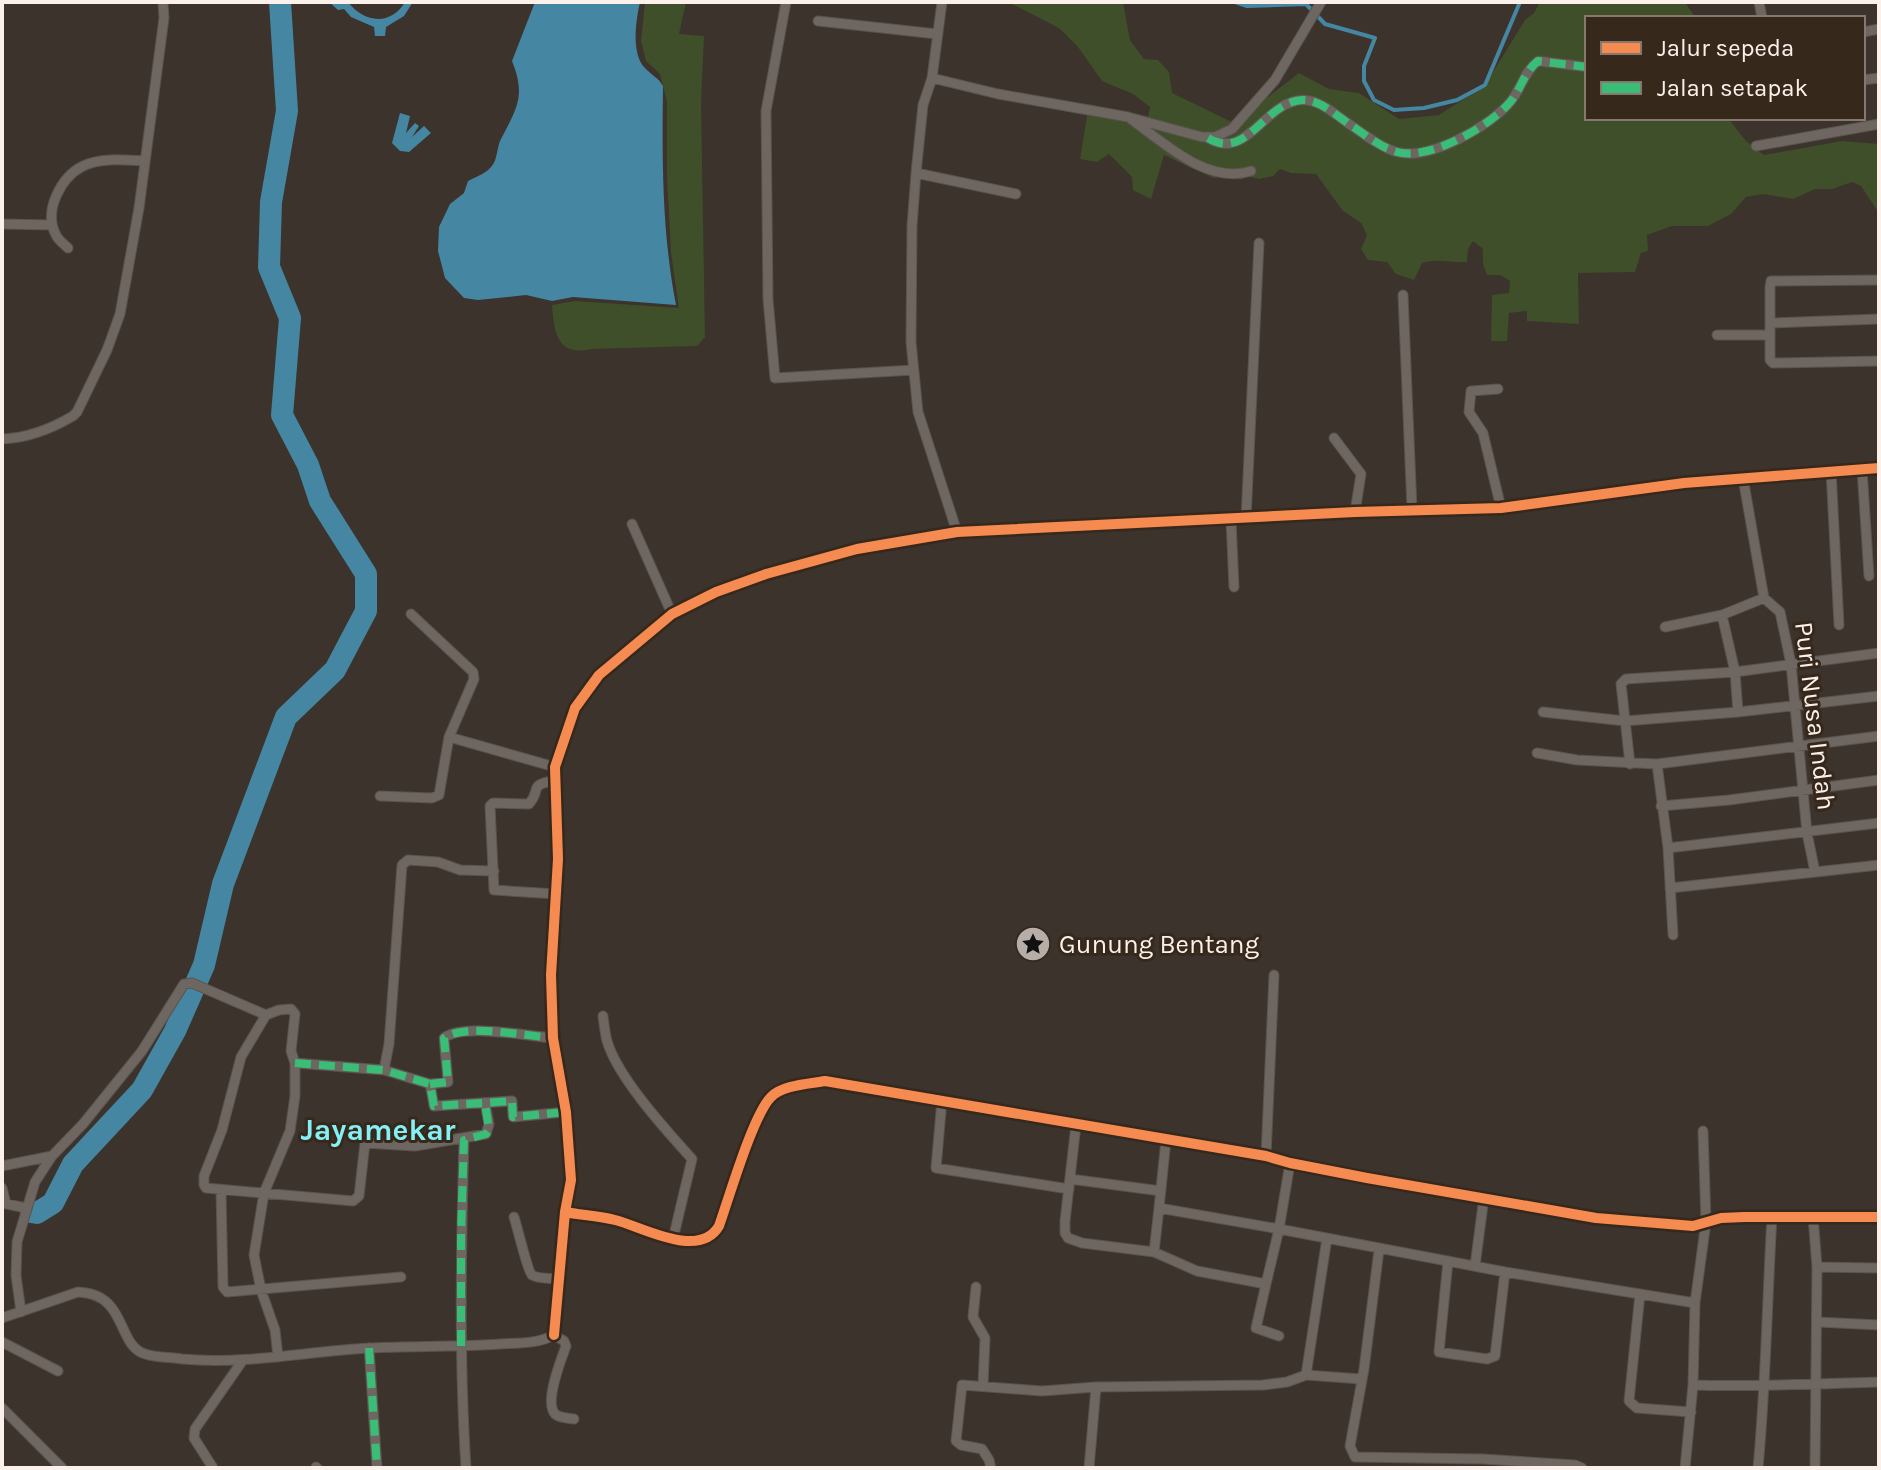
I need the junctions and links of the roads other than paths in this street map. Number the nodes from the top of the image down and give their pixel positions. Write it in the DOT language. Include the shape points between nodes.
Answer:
graph roads {
  1 [pos="163,2"];
  2 [pos="786,2"];
  3 [pos="942,2"];
  4 [pos="1321,3"];
  5 [pos="818,21"];
  6 [pos="937,34"];
  7 [pos="1585,67"];
  8 [pos="932,78"];
  9 [pos="1128,117"];
  10 [pos="1879,124"];
  11 [pos="1208,138"];
  12 [pos="1756,146"];
  13 [pos="145,161"];
  14 [pos="1251,171"];
  15 [pos="916,173"];
  16 [pos="1016,194"];
  17 [pos="2,224"];
  18 [pos="52,225"];
  19 [pos="1259,243"];
  20 [pos="68,248"];
  21 [pos="1879,280"];
  22 [pos="1403,295"];
  23 [pos="1879,319"];
  24 [pos="1770,323"];
  25 [pos="1717,335"];
  26 [pos="1770,335"];
  27 [pos="1879,361"];
  28 [pos="913,370"];
  29 [pos="1498,389"];
  30 [pos="1334,438"];
  31 [pos="2,439"];
  32 [pos="1879,468"];
  33 [pos="1862,469"];
  34 [pos="1831,470"];
  35 [pos="1743,478"];
  36 [pos="1501,508"];
  37 [pos="1412,509"];
  38 [pos="1355,512"];
  39 [pos="1246,519"];
  40 [pos="1231,520"];
  41 [pos="632,524"];
  42 [pos="957,532"];
  43 [pos="1869,576"];
  44 [pos="1234,587"];
  45 [pos="1764,598"];
  46 [pos="411,614"];
  47 [pos="672,614"];
  48 [pos="1722,615"];
  49 [pos="1839,625"];
  50 [pos="1665,627"];
  51 [pos="1879,653"];
  52 [pos="1791,664"];
  53 [pos="1735,672"];
  54 [pos="1879,696"];
  55 [pos="1796,705"];
  56 [pos="1543,712"];
  57 [pos="1738,712"];
  58 [pos="1625,721"];
  59 [pos="1879,736"];
  60 [pos="449,737"];
  61 [pos="1801,746"];
  62 [pos="1537,753"];
  63 [pos="1630,764"];
  64 [pos="1657,764"];
  65 [pos="555,767"];
  66 [pos="556,780"];
  67 [pos="1879,780"];
  68 [pos="1803,790"];
  69 [pos="380,796"];
  70 [pos="1661,806"];
  71 [pos="1879,823"];
  72 [pos="1807,833"];
  73 [pos="1668,848"];
  74 [pos="1879,865"];
  75 [pos="494,871"];
  76 [pos="1815,872"];
  77 [pos="1670,888"];
  78 [pos="556,894"];
  79 [pos="1673,935"];
  80 [pos="1274,975"];
  81 [pos="266,1015"];
  82 [pos="603,1016"];
  83 [pos="553,1038"];
  84 [pos="295,1063"];
  85 [pos="384,1070"];
  86 [pos="430,1084"];
  87 [pos="942,1100"];
  88 [pos="485,1103"];
  89 [pos="566,1112"];
  90 [pos="1076,1125"];
  91 [pos="1703,1131"];
  92 [pos="464,1140"];
  93 [pos="1166,1140"];
  94 [pos="52,1156"];
  95 [pos="1266,1156"];
  96 [pos="1290,1163"];
  97 [pos="2,1166"];
  98 [pos="1070,1184"];
  99 [pos="2,1188"];
  100 [pos="221,1190"];
  101 [pos="1161,1191"];
  102 [pos="264,1193"];
  103 [pos="1484,1197"];
  104 [pos="4,1203"];
  105 [pos="26,1208"];
  106 [pos="1159,1208"];
  107 [pos="565,1212"];
  108 [pos="1813,1216"];
  109 [pos="514,1217"];
  110 [pos="1772,1217"];
  111 [pos="1879,1217"];
  112 [pos="1706,1222"];
  113 [pos="1279,1229"];
  114 [pos="1327,1238"];
  115 [pos="673,1239"];
  116 [pos="1379,1250"];
  117 [pos="1154,1252"];
  118 [pos="1448,1261"];
  119 [pos="1475,1266"];
  120 [pos="1817,1267"];
  121 [pos="1879,1268"];
  122 [pos="1505,1272"];
  123 [pos="401,1277"];
  124 [pos="558,1279"];
  125 [pos="1266,1284"];
  126 [pos="976,1287"];
  127 [pos="261,1290"];
  128 [pos="1640,1294"];
  129 [pos="1695,1303"];
  130 [pos="21,1312"];
  131 [pos="2,1318"];
  132 [pos="1817,1322"];
  133 [pos="1879,1325"];
  134 [pos="554,1335"];
  135 [pos="1279,1336"];
  136 [pos="2,1342"];
  137 [pos="461,1346"];
  138 [pos="369,1348"];
  139 [pos="278,1357"];
  140 [pos="243,1360"];
  141 [pos="58,1371"];
  142 [pos="1306,1375"];
  143 [pos="1361,1379"];
  144 [pos="1879,1382"];
  145 [pos="1817,1383"];
  146 [pos="1693,1385"];
  147 [pos="983,1386"];
  148 [pos="1096,1387"];
  149 [pos="1766,1387"];
  150 [pos="2,1408"];
  151 [pos="1691,1412"];
  152 [pos="574,1419"];
  153 [pos="1482,1464"];
  154 [pos="62,1468"];
  155 [pos="213,1468"];
  156 [pos="377,1468"];
  157 [pos="466,1468"];
  158 [pos="991,1468"];
  159 [pos="1089,1468"];
  160 [pos="1582,1468"];
  161 [pos="1685,1468"];
  162 [pos="1758,1468"];
  163 [pos="1815,1468"];
  1 -- 13 [label="street"];
  2 -- 28 [label="street" via="766,111 768,299 775,378"];
  3 -- 6 [label="street"];
  4 -- 11 [label="street" via="1252,109 1224,134"];
  5 -- 6 [label="street"];
  6 -- 8 [label="street"];
  7 -- 11 [label="street" via="1538,61 1500,113 1427,152 1398,153 1316,102 1301,100 1275,111 1239,142 1220,145"];
  8 -- 9 [label="street"];
  8 -- 15 [label="street" via="923,105"];
  9 -- 11 [label="street"];
  9 -- 14 [label="street" via="1206,169 1238,176"];
  10 -- 12 [label="street"];
  13 -- 18 [label="street" via="82,166 61,186"];
  13 -- 31 [label="street" via="120,314 77,412 38,433"];
  15 -- 16 [label="street"];
  15 -- 28 [label="street"];
  17 -- 18 [label="street"];
  18 -- 20 [label="street"];
  19 -- 39 [label="street"];
  21 -- 24 [label="street" via="1771,281"];
  22 -- 37 [label="street"];
  23 -- 24 [label="street"];
  24 -- 26 [label="street"];
  25 -- 26 [label="street"];
  26 -- 27 [label="street" via="1770,360 1775,364"];
  28 -- 42 [label="street" via="926,442"];
  29 -- 36 [label="street" via="1471,391 1469,412 1483,433"];
  30 -- 38 [label="street" via="1361,474"];
  32 -- 33 [label="street"];
  33 -- 34 [label="street"];
  33 -- 43 [label="street"];
  34 -- 35 [label="street"];
  34 -- 49 [label="street"];
  35 -- 36 [label="street"];
  35 -- 45 [label="street, Puri Nusa Indah"];
  36 -- 37 [label="street"];
  37 -- 38 [label="street"];
  38 -- 39 [label="street"];
  39 -- 40 [label="street"];
  40 -- 42 [label="street"];
  40 -- 44 [label="street"];
  41 -- 47 [label="street"];
  42 -- 47 [label="street" via="857,549 766,574"];
  45 -- 48 [label="street"];
  45 -- 52 [label="street, Puri Nusa Indah" via="1780,612"];
  46 -- 60 [label="street" via="473,672"];
  47 -- 65 [label="street" via="599,675 575,708"];
  48 -- 50 [label="street"];
  48 -- 53 [label="street"];
  51 -- 52 [label="street"];
  52 -- 53 [label="street"];
  52 -- 55 [label="street, Puri Nusa Indah"];
  53 -- 57 [label="street"];
  53 -- 58 [label="street" via="1626,679 1621,684"];
  54 -- 55 [label="street"];
  55 -- 57 [label="street"];
  55 -- 61 [label="street, Puri Nusa Indah"];
  56 -- 58 [label="street"];
  57 -- 58 [label="street"];
  58 -- 63 [label="street"];
  59 -- 61 [label="street"];
  60 -- 65 [label="street"];
  60 -- 69 [label="street" via="439,795"];
  61 -- 64 [label="street"];
  61 -- 68 [label="street, Puri Nusa Indah"];
  62 -- 63 [label="street"];
  63 -- 64 [label="street"];
  64 -- 70 [label="street"];
  65 -- 66 [label="street"];
  66 -- 75 [label="street" via="535,787 529,804 490,806"];
  66 -- 78 [label="street"];
  67 -- 68 [label="street"];
  68 -- 70 [label="street"];
  68 -- 72 [label="street, Puri Nusa Indah"];
  70 -- 73 [label="street"];
  71 -- 72 [label="street"];
  72 -- 73 [label="street"];
  72 -- 76 [label="street, Puri Nusa Indah"];
  73 -- 77 [label="street"];
  74 -- 76 [label="street"];
  75 -- 78 [label="street" via="494,890"];
  75 -- 85 [label="street" via="408,860 402,865"];
  76 -- 77 [label="street"];
  77 -- 79 [label="street"];
  78 -- 83 [label="street"];
  80 -- 95 [label="street"];
  81 -- 84 [label="street" via="293,1010"];
  81 -- 94 [label="street" via="184,984 142,1051"];
  81 -- 100 [label="street" via="241,1057 204,1176 206,1188"];
  82 -- 115 [label="street" via="607,1043 626,1076 692,1159"];
  83 -- 86 [label="street" via="453,1033 444,1038 448,1082"];
  83 -- 89 [label="street"];
  84 -- 85 [label="street"];
  84 -- 102 [label="street" via="290,1131"];
  85 -- 86 [label="street"];
  86 -- 88 [label="street" via="434,1106"];
  87 -- 90 [label="street"];
  87 -- 98 [label="street" via="936,1168"];
  87 -- 115 [label="street" via="825,1081 774,1094 754,1128 714,1234 700,1241"];
  88 -- 89 [label="street" via="512,1101 513,1117"];
  88 -- 92 [label="street" via="489,1130"];
  89 -- 107 [label="street" via="571,1180"];
  90 -- 93 [label="street"];
  90 -- 98 [label="street"];
  91 -- 112 [label="street"];
  92 -- 102 [label="street" via="415,1146 365,1143 359,1196 353,1201"];
  92 -- 137 [label="street"];
  93 -- 95 [label="street"];
  93 -- 101 [label="street"];
  94 -- 97 [label="street"];
  94 -- 105 [label="street"];
  95 -- 96 [label="street"];
  96 -- 103 [label="street"];
  96 -- 113 [label="street"];
  98 -- 101 [label="street"];
  98 -- 117 [label="street" via="1068,1238"];
  99 -- 104 [label="street"];
  100 -- 102 [label="street"];
  100 -- 127 [label="street" via="223,1287 227,1292"];
  101 -- 106 [label="street"];
  102 -- 127 [label="street" via="254,1255"];
  103 -- 112 [label="street" via="1596,1218 1693,1226"];
  103 -- 119 [label="street"];
  104 -- 105 [label="street"];
  105 -- 130 [label="street" via="17,1242"];
  106 -- 113 [label="street"];
  106 -- 117 [label="street"];
  107 -- 115 [label="street" via="613,1219"];
  107 -- 124 [label="street"];
  108 -- 110 [label="street"];
  108 -- 111 [label="street"];
  108 -- 120 [label="street"];
  109 -- 124 [label="street" via="527,1270 534,1277"];
  110 -- 112 [label="street"];
  110 -- 149 [label="street"];
  112 -- 129 [label="street"];
  113 -- 114 [label="street"];
  113 -- 125 [label="street"];
  114 -- 116 [label="street"];
  114 -- 142 [label="street"];
  116 -- 118 [label="street"];
  116 -- 143 [label="street"];
  117 -- 125 [label="street" via="1197,1271"];
  118 -- 119 [label="street"];
  118 -- 122 [label="street" via="1439,1352 1495,1356"];
  119 -- 122 [label="street"];
  120 -- 121 [label="street"];
  120 -- 132 [label="street"];
  122 -- 128 [label="street"];
  123 -- 127 [label="street"];
  124 -- 134 [label="street"];
  125 -- 135 [label="street" via="1256,1328"];
  126 -- 147 [label="street" via="973,1317 985,1338"];
  127 -- 139 [label="street"];
  128 -- 129 [label="street"];
  128 -- 151 [label="street" via="1629,1401 1637,1408"];
  129 -- 146 [label="street"];
  130 -- 131 [label="street"];
  130 -- 140 [label="street" via="78,1292 91,1293 113,1308 137,1350 147,1355"];
  132 -- 133 [label="street"];
  132 -- 145 [label="street"];
  134 -- 137 [label="street"];
  134 -- 152 [label="street" via="566,1346 551,1399 554,1412"];
  136 -- 141 [label="street"];
  137 -- 138 [label="street"];
  137 -- 157 [label="street"];
  138 -- 139 [label="street"];
  138 -- 156 [label="street"];
  139 -- 140 [label="street"];
  140 -- 155 [label="street" via="195,1429 194,1438"];
  142 -- 143 [label="street"];
  142 -- 148 [label="street" via="1263,1385"];
  143 -- 153 [label="street" via="1350,1446 1355,1457"];
  144 -- 145 [label="street"];
  145 -- 149 [label="street"];
  145 -- 163 [label="street"];
  146 -- 149 [label="street"];
  146 -- 151 [label="street"];
  147 -- 148 [label="street" via="1042,1391"];
  147 -- 158 [label="street" via="960,1387 956,1441 982,1449"];
  148 -- 159 [label="street"];
  149 -- 162 [label="street"];
  150 -- 154 [label="street"];
  151 -- 161 [label="street"];
  153 -- 160 [label="street"];
}
